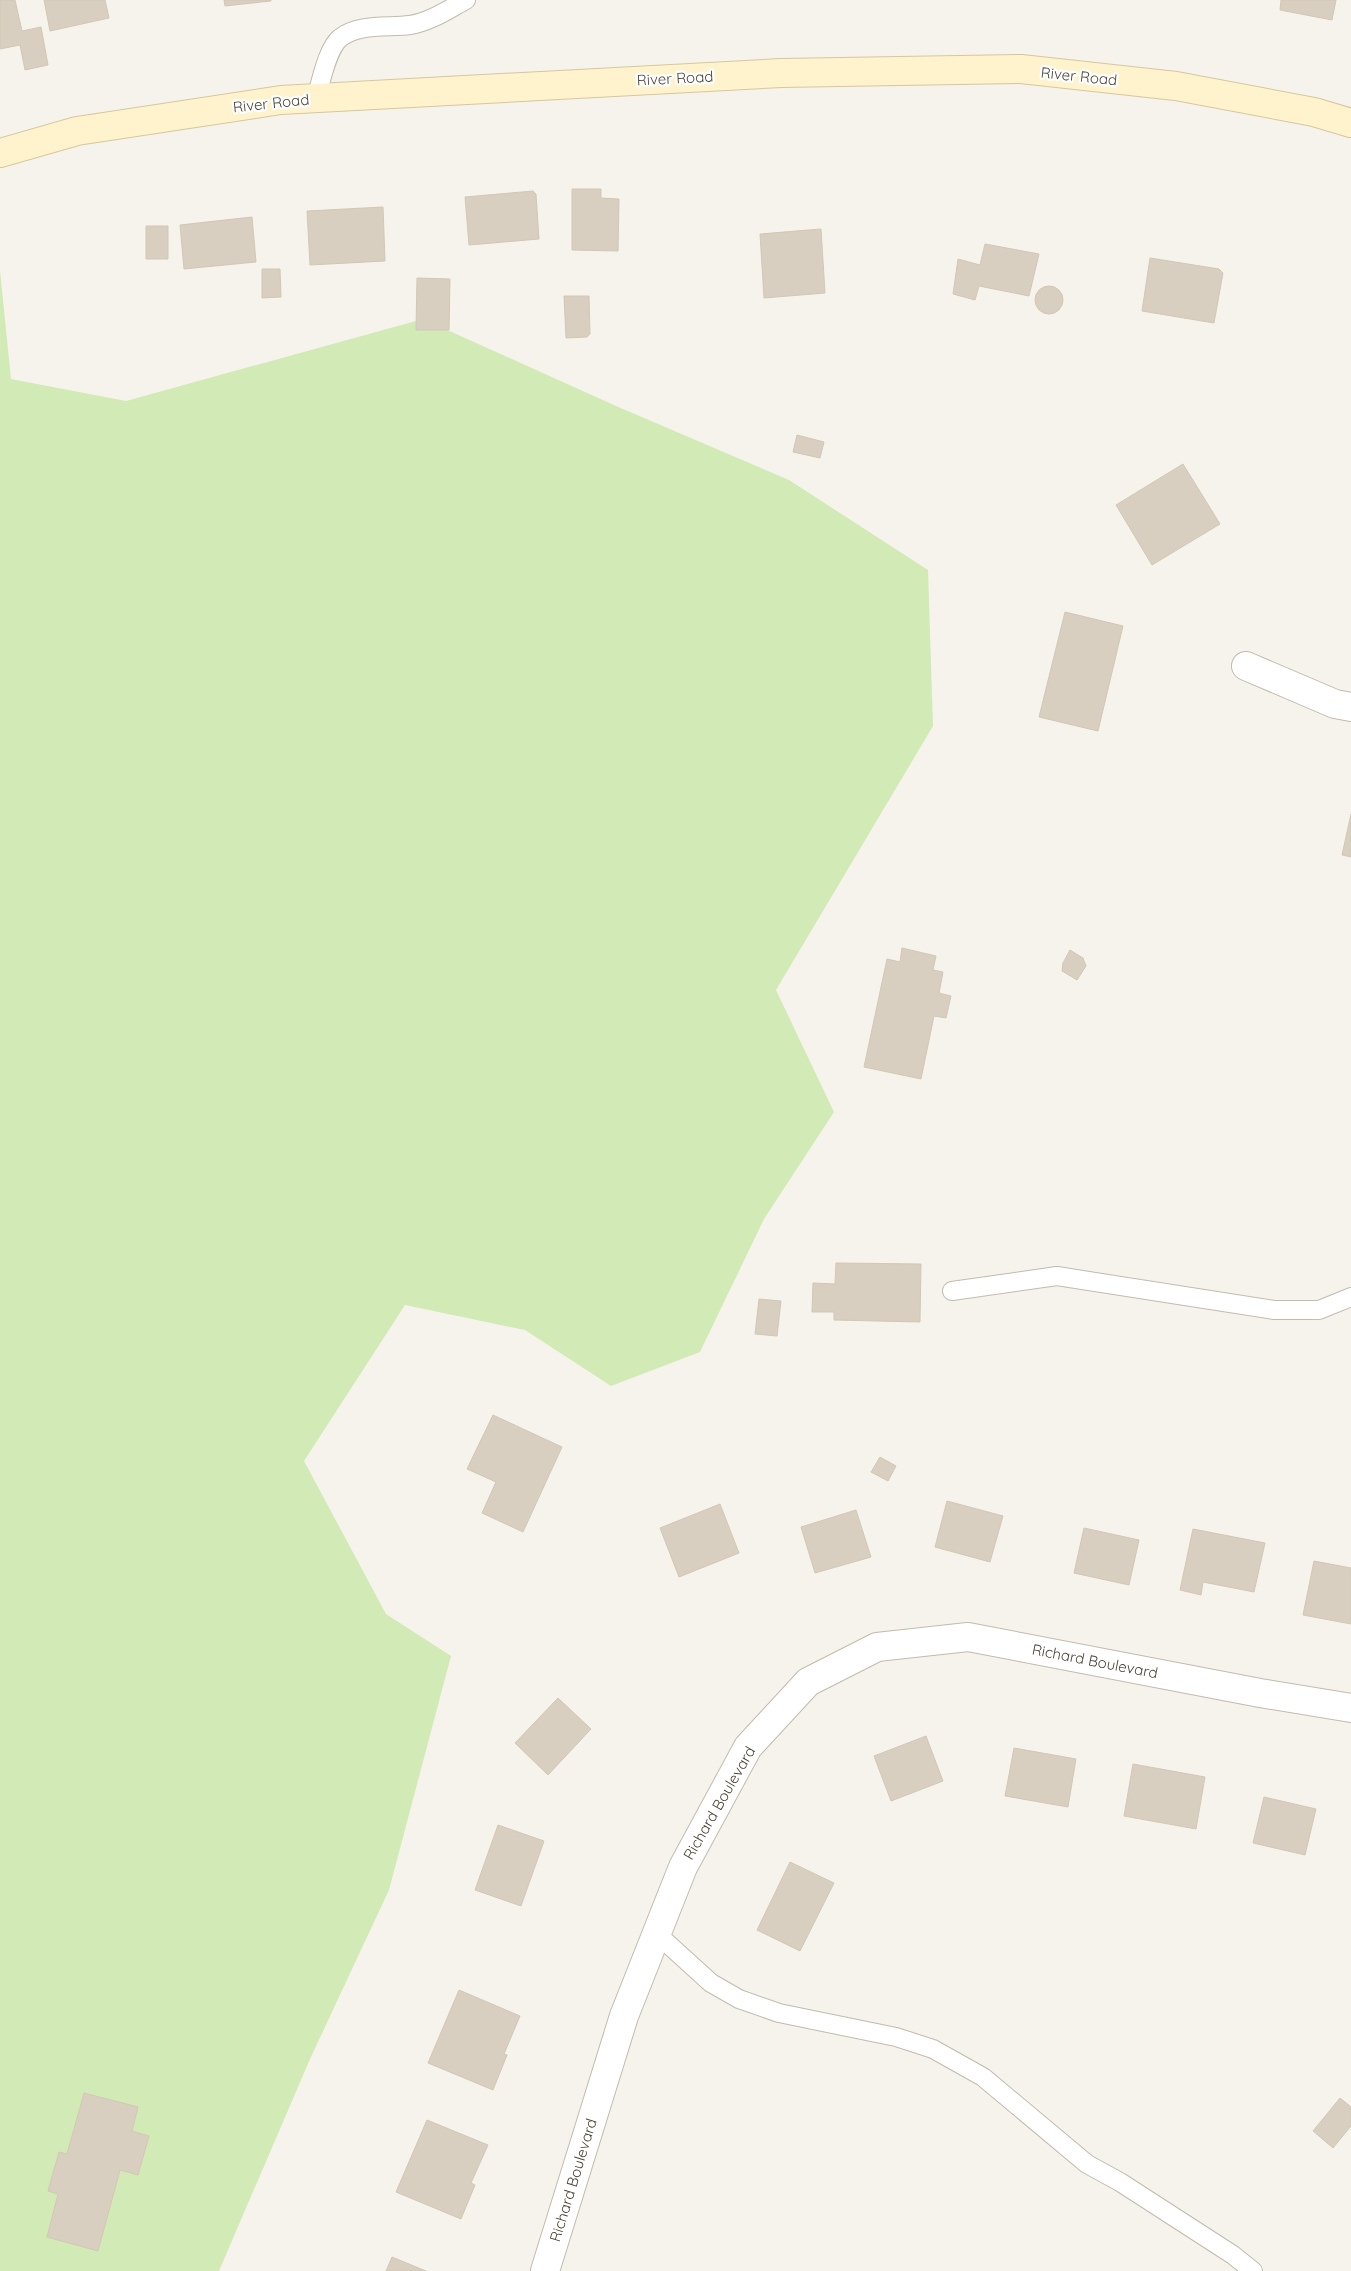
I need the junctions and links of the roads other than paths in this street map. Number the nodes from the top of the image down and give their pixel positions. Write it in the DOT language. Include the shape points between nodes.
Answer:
graph roads {
  1 [pos="466,0"];
  2 [pos="316,98"];
  3 [pos="1351,123"];
  4 [pos="0,153"];
  5 [pos="1246,666"];
  6 [pos="1351,707"];
  7 [pos="952,1291"];
  8 [pos="1351,1297"];
  9 [pos="1351,1708"];
  10 [pos="657,1934"];
  11 [pos="545,2271"];
  12 [pos="1253,2271"];
  1 -- 2 [label="lane" via="412,25 362,28 340,38 331,49"];
  2 -- 3 [label="main road, River Road" via="781,73 1021,69 1176,86 1314,112"];
  2 -- 4 [label="main road, River Road" via="281,100 77,131"];
  5 -- 6 [label="street" via="1335,704"];
  7 -- 8 [label="lane" via="1057,1276 1274,1310 1320,1310"];
  9 -- 10 [label="street, Richard Boulevard" via="968,1637 877,1646 808,1682 748,1747 682,1867"];
  10 -- 11 [label="street, Richard Boulevard" via="624,2016"];
  10 -- 12 [label="lane" via="711,1983 739,1999 778,2013 896,2037 933,2049 975,2072 1087,2164 1128,2187"];
}
